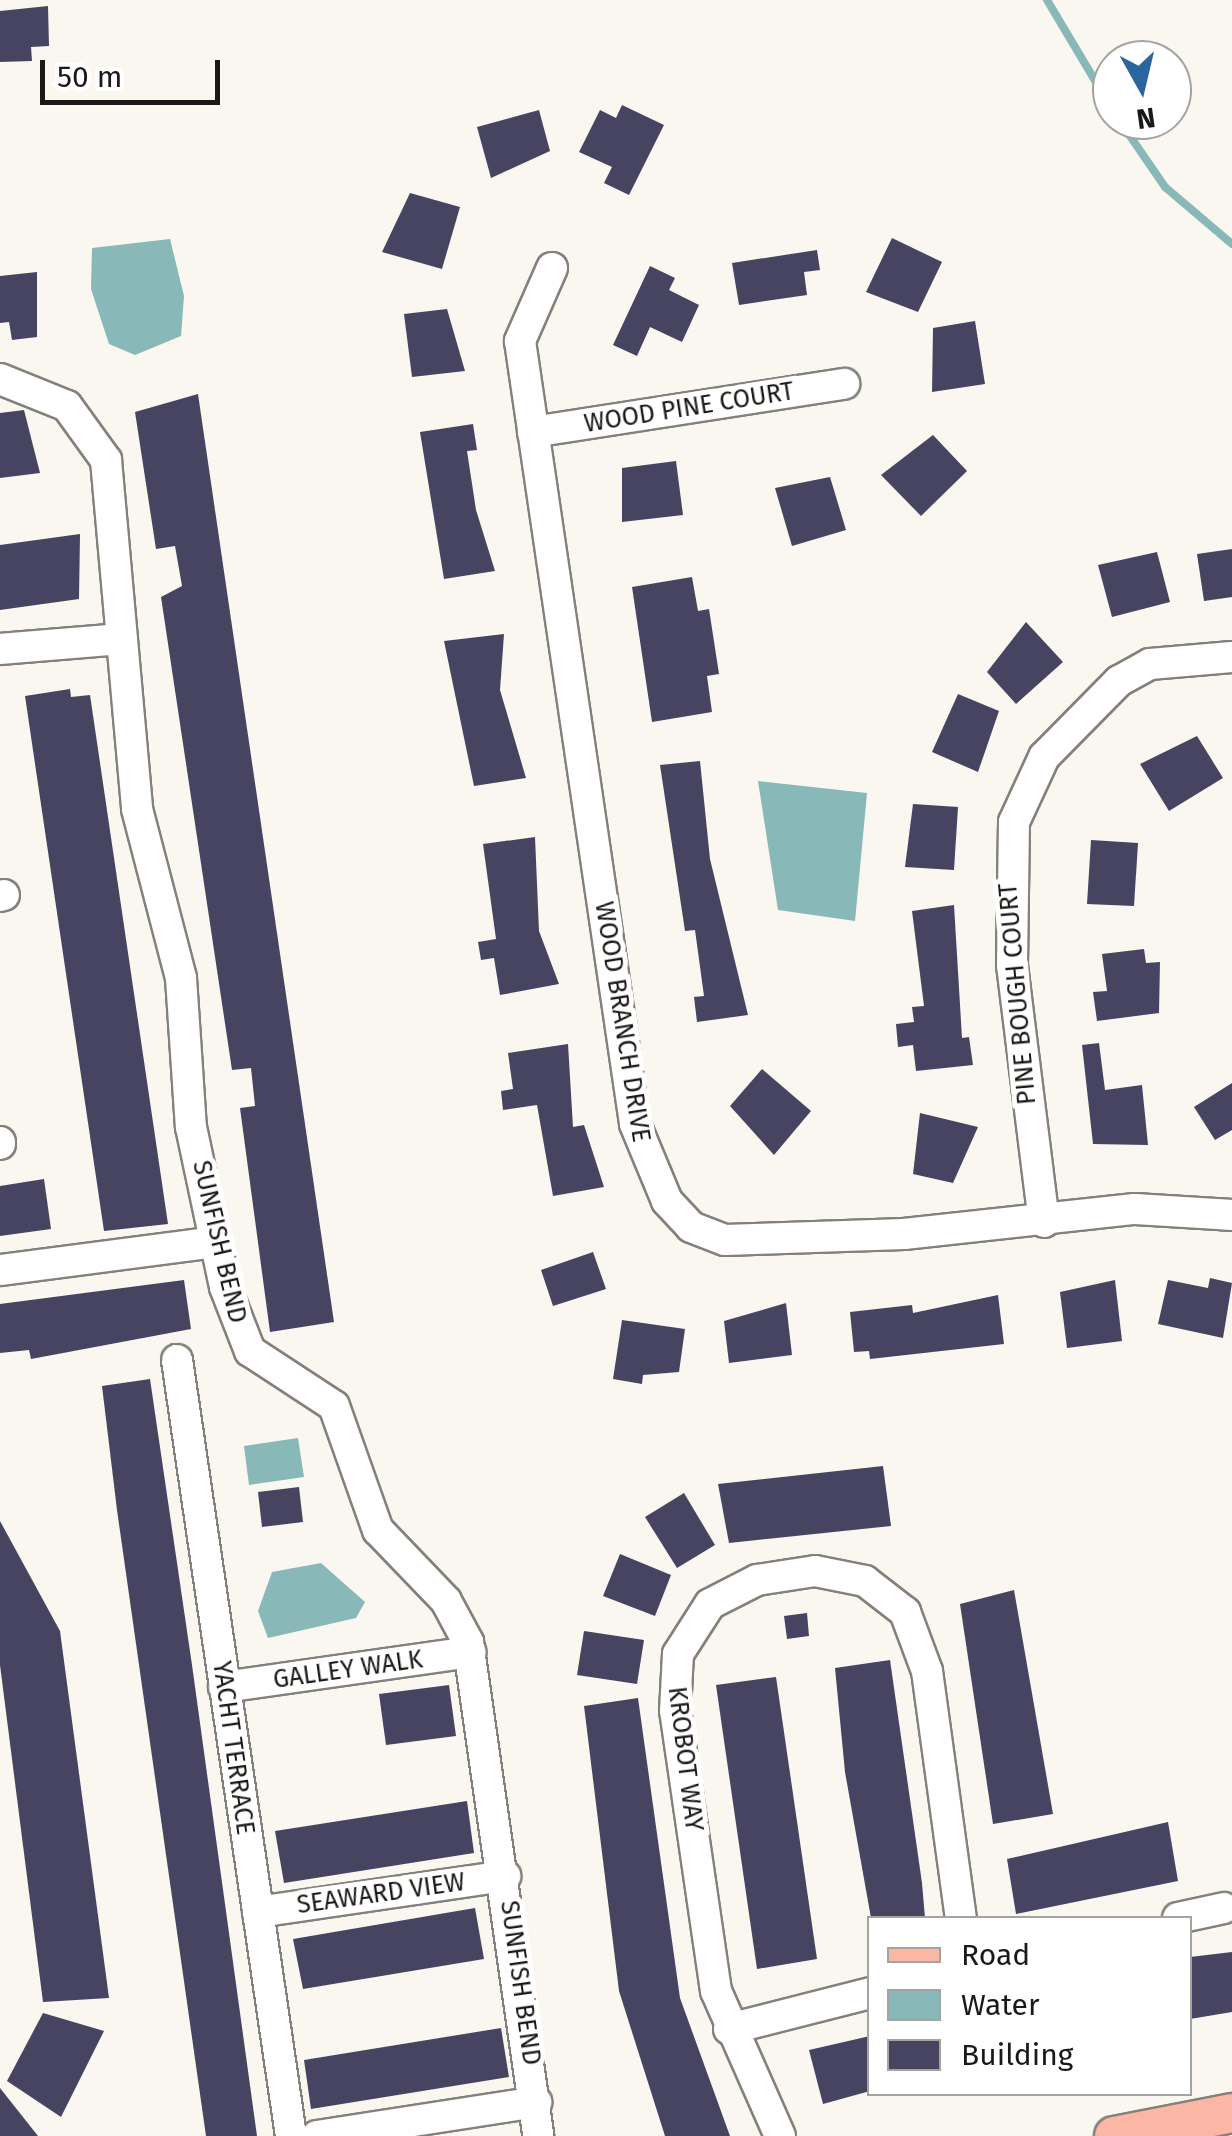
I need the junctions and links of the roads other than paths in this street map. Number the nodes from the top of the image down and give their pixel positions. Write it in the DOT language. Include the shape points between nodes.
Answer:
graph roads {
  1 [pos="552,268"];
  2 [pos="0,380"];
  3 [pos="844,384"];
  4 [pos="534,432"];
  5 [pos="122,638"];
  6 [pos="0,648"];
  7 [pos="1232,657"];
  8 [pos="1232,1216"];
  9 [pos="1044,1222"];
  10 [pos="215,1242"];
  11 [pos="0,1270"];
  12 [pos="177,1360"];
  13 [pos="471,1652"];
  14 [pos="224,1687"];
  15 [pos="505,1876"];
  16 [pos="1224,1908"];
  17 [pos="258,1912"];
  18 [pos="962,1916"];
  19 [pos="1187,1916"];
  20 [pos="867,1995"];
  21 [pos="729,2028"];
  22 [pos="536,2102"];
  23 [pos="1232,2114"];
  24 [pos="291,2136"];
  25 [pos="317,2136"];
  26 [pos="538,2136"];
  27 [pos="780,2136"];
  28 [pos="1114,2136"];
  1 -- 4 [label="street, WOOD BRANCH DRIVE" via="520,341"];
  2 -- 5 [label="street, SUNFISH BEND" via="67,406 102,448"];
  3 -- 4 [label="street, WOOD PINE COURT"];
  4 -- 9 [label="street, WOOD BRANCH DRIVE" via="635,1124 667,1202 691,1227 725,1240"];
  5 -- 6 [label="street"];
  5 -- 10 [label="street, SUNFISH BEND" via="137,809 181,978 191,1127"];
  7 -- 9 [label="street, PINE BOUGH COURT" via="1150,664 1105,692 1044,757 1014,822 1012,965"];
  8 -- 9 [label="street, WOOD BRANCH DRIVE" via="1134,1209"];
  10 -- 11 [label="street"];
  10 -- 13 [label="street, SUNFISH BEND" via="244,1341 334,1406 382,1539 446,1601"];
  12 -- 14 [label="street, YACHT TERRACE"];
  13 -- 14 [label="street, GALLEY WALK"];
  13 -- 15 [label="street, SUNFISH BEND"];
  14 -- 17 [label="street, YACHT TERRACE"];
  15 -- 17 [label="street, SEAWARD VIEW"];
  15 -- 22 [label="street, SUNFISH BEND"];
  16 -- 19 [label="street"];
  17 -- 24 [label="street, YACHT TERRACE"];
  18 -- 21 [label="street, KROBOT WAY" via="928,1670 905,1612 865,1581 831,1572 740,1586 690,1626 673,1691"];
  20 -- 21 [label="street"];
  21 -- 27 [label="street, KROBOT WAY"];
  22 -- 25 [label="street"];
  22 -- 26 [label="street, SUNFISH BEND"];
  23 -- 28 [label="main road"];
}
